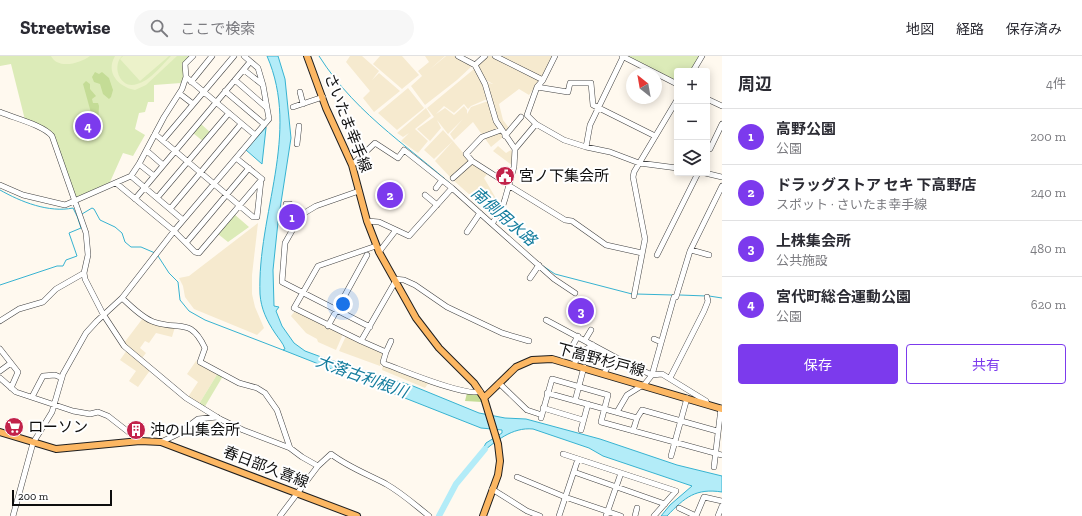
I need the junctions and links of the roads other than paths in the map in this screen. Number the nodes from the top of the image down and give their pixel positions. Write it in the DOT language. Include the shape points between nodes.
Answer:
graph roads {
  1 [pos="193,56"];
  2 [pos="212,56"];
  3 [pos="234,56"];
  4 [pos="244,56"];
  5 [pos="307,56"];
  6 [pos="458,56"];
  7 [pos="485,56"];
  8 [pos="495,56"];
  9 [pos="555,56"];
  10 [pos="622,56"];
  11 [pos="702,56"];
  12 [pos="250,62"];
  13 [pos="475,65"];
  14 [pos="695,68"];
  15 [pos="244,70"];
  16 [pos="186,78"];
  17 [pos="235,80"];
  18 [pos="543,80"];
  19 [pos="191,82"];
  20 [pos="674,82"];
  21 [pos="263,85"];
  22 [pos="537,87"];
  23 [pos="225,91"];
  24 [pos="203,92"];
  25 [pos="300,92"];
  26 [pos="180,94"];
  27 [pos="323,97"];
  28 [pos="710,100"];
  29 [pos="216,102"];
  30 [pos="193,104"];
  31 [pos="303,104"];
  32 [pos="675,104"];
  33 [pos="722,106"];
  34 [pos="293,107"];
  35 [pos="598,107"];
  36 [pos="267,108"];
  37 [pos="0,112"];
  38 [pos="229,113"];
  39 [pos="521,117"];
  40 [pos="241,124"];
  41 [pos="264,124"];
  42 [pos="536,124"];
  43 [pos="722,124"];
  44 [pos="299,126"];
  45 [pos="501,130"];
  46 [pos="155,134"];
  47 [pos="255,135"];
  48 [pos="505,136"];
  49 [pos="655,136"];
  50 [pos="163,140"];
  51 [pos="297,144"];
  52 [pos="586,147"];
  53 [pos="710,149"];
  54 [pos="515,150"];
  55 [pos="147,151"];
  56 [pos="175,152"];
  57 [pos="236,158"];
  58 [pos="472,160"];
  59 [pos="188,162"];
  60 [pos="639,163"];
  61 [pos="140,164"];
  62 [pos="163,165"];
  63 [pos="352,165"];
  64 [pos="249,168"];
  65 [pos="674,168"];
  66 [pos="200,173"];
  67 [pos="710,174"];
  68 [pos="131,176"];
  69 [pos="154,176"];
  70 [pos="696,176"];
  71 [pos="722,177"];
  72 [pos="453,178"];
  73 [pos="262,179"];
  74 [pos="442,180"];
  75 [pos="116,182"];
  76 [pos="214,184"];
  77 [pos="0,185"];
  78 [pos="508,185"];
  79 [pos="722,186"];
  80 [pos="145,187"];
  81 [pos="436,188"];
  82 [pos="452,188"];
  83 [pos="359,190"];
  84 [pos="226,195"];
  85 [pos="425,195"];
  86 [pos="157,198"];
  87 [pos="135,199"];
  88 [pos="74,201"];
  89 [pos="437,205"];
  90 [pos="239,206"];
  91 [pos="170,209"];
  92 [pos="480,213"];
  93 [pos="183,220"];
  94 [pos="367,221"];
  95 [pos="492,224"];
  96 [pos="396,230"];
  97 [pos="174,231"];
  98 [pos="467,232"];
  99 [pos="186,243"];
  100 [pos="377,249"];
  101 [pos="691,250"];
  102 [pos="642,253"];
  103 [pos="367,255"];
  104 [pos="657,255"];
  105 [pos="709,255"];
  106 [pos="539,265"];
  107 [pos="84,273"];
  108 [pos="530,278"];
  109 [pos="394,280"];
  110 [pos="303,293"];
  111 [pos="575,293"];
  112 [pos="634,296"];
  113 [pos="122,298"];
  114 [pos="707,298"];
  115 [pos="336,310"];
  116 [pos="103,314"];
  117 [pos="546,320"];
  118 [pos="0,321"];
  119 [pos="328,326"];
  120 [pos="370,327"];
  121 [pos="591,330"];
  122 [pos="578,336"];
  123 [pos="654,339"];
  124 [pos="586,340"];
  125 [pos="361,341"];
  126 [pos="391,341"];
  127 [pos="529,341"];
  128 [pos="661,342"];
  129 [pos="573,345"];
  130 [pos="593,345"];
  131 [pos="1,352"];
  132 [pos="386,352"];
  133 [pos="614,357"];
  134 [pos="10,363"];
  135 [pos="574,364"];
  136 [pos="584,367"];
  137 [pos="0,371"];
  138 [pos="604,373"];
  139 [pos="652,375"];
  140 [pos="0,378"];
  141 [pos="62,378"];
  142 [pos="670,378"];
  143 [pos="499,383"];
  144 [pos="644,385"];
  145 [pos="579,387"];
  146 [pos="11,388"];
  147 [pos="480,391"];
  148 [pos="547,393"];
  149 [pos="32,397"];
  150 [pos="484,398"];
  151 [pos="687,398"];
  152 [pos="575,401"];
  153 [pos="588,404"];
  154 [pos="707,404"];
  155 [pos="54,405"];
  156 [pos="543,408"];
  157 [pos="604,409"];
  158 [pos="721,409"];
  159 [pos="617,412"];
  160 [pos="217,417"];
  161 [pos="637,418"];
  162 [pos="583,420"];
  163 [pos="681,421"];
  164 [pos="720,422"];
  165 [pos="581,430"];
  166 [pos="634,431"];
  167 [pos="717,431"];
  168 [pos="0,432"];
  169 [pos="140,441"];
  170 [pos="161,442"];
  171 [pos="675,442"];
  172 [pos="33,443"];
  173 [pos="290,448"];
  174 [pos="563,454"];
  175 [pos="715,454"];
  176 [pos="722,455"];
  177 [pos="671,456"];
  178 [pos="578,459"];
  179 [pos="318,466"];
  180 [pos="714,467"];
  181 [pos="574,472"];
  182 [pos="621,473"];
  183 [pos="517,477"];
  184 [pos="616,486"];
  185 [pos="492,489"];
  186 [pos="298,493"];
  187 [pos="565,497"];
  188 [pos="722,501"];
  189 [pos="665,504"];
  190 [pos="722,506"];
  191 [pos="637,508"];
  192 [pos="679,508"];
  193 [pos="606,514"];
  194 [pos="13,516"];
  195 [pos="280,516"];
  196 [pos="357,516"];
  197 [pos="429,516"];
  198 [pos="483,516"];
  199 [pos="540,516"];
  200 [pos="558,516"];
  201 [pos="621,516"];
  202 [pos="635,516"];
  203 [pos="654,516"];
  204 [pos="696,516"];
  205 [pos="718,516"];
  1 -- 16 [label="street" via="186,64"];
  2 -- 19 [label="street"];
  3 -- 24 [label="street"];
  4 -- 12 [label="street"];
  5 -- 27 [label="main road, さいたま幸手線"];
  6 -- 13 [label="street"];
  7 -- 13 [label="street"];
  8 -- 18 [label="street"];
  9 -- 18 [label="street"];
  10 -- 20 [label="street"];
  10 -- 35 [label="street"];
  11 -- 14 [label="street"];
  12 -- 15 [label="street"];
  12 -- 21 [label="street" via="258,68"];
  13 -- 45 [label="street" via="485,84"];
  15 -- 17 [label="street"];
  15 -- 21 [label="street"];
  16 -- 19 [label="street"];
  16 -- 26 [label="street"];
  17 -- 23 [label="street"];
  17 -- 36 [label="street"];
  18 -- 22 [label="street"];
  19 -- 24 [label="street"];
  21 -- 36 [label="street"];
  22 -- 35 [label="street" via="568,92 570,83 591,83 593,105"];
  22 -- 42 [label="street" via="527,115"];
  23 -- 29 [label="street"];
  23 -- 41 [label="street"];
  24 -- 29 [label="street"];
  24 -- 30 [label="street"];
  25 -- 31 [label="street"];
  26 -- 30 [label="street"];
  26 -- 46 [label="street"];
  27 -- 31 [label="street"];
  27 -- 63 [label="main road, さいたま幸手線"];
  28 -- 33 [label="street"];
  29 -- 38 [label="street"];
  29 -- 56 [label="street"];
  30 -- 50 [label="street"];
  31 -- 34 [label="street"];
  32 -- 49 [label="street"];
  35 -- 49 [label="street"];
  35 -- 52 [label="street" via="590,125"];
  36 -- 41 [label="street" via="269,119"];
  37 -- 88 [label="street" via="49,132"];
  38 -- 40 [label="street"];
  38 -- 59 [label="street"];
  39 -- 48 [label="street"];
  40 -- 47 [label="street"];
  40 -- 66 [label="street"];
  41 -- 47 [label="street"];
  42 -- 52 [label="street" via="564,140"];
  42 -- 54 [label="street"];
  43 -- 53 [label="street"];
  44 -- 51 [label="street"];
  45 -- 48 [label="street"];
  45 -- 58 [label="street" via="482,137 466,154"];
  46 -- 50 [label="street"];
  46 -- 55 [label="street"];
  47 -- 57 [label="street"];
  48 -- 54 [label="street"];
  49 -- 60 [label="street"];
  50 -- 56 [label="street"];
  52 -- 60 [label="street" via="610,152"];
  54 -- 78 [label="street" via="514,167"];
  55 -- 61 [label="street"];
  55 -- 62 [label="street"];
  56 -- 59 [label="street"];
  56 -- 62 [label="street"];
  57 -- 64 [label="street"];
  57 -- 76 [label="street"];
  58 -- 72 [label="street"];
  58 -- 78 [label="street"];
  59 -- 66 [label="street"];
  59 -- 86 [label="street"];
  60 -- 65 [label="street"];
  60 -- 102 [label="street" via="633,177 644,232"];
  61 -- 68 [label="street"];
  61 -- 69 [label="street"];
  62 -- 69 [label="street"];
  63 -- 74 [label="street" via="375,143 398,158 404,150"];
  63 -- 83 [label="main road, さいたま幸手線"];
  64 -- 73 [label="street"];
  64 -- 84 [label="street"];
  66 -- 76 [label="street"];
  66 -- 91 [label="street"];
  67 -- 71 [label="street"];
  68 -- 75 [label="street"];
  68 -- 80 [label="street"];
  69 -- 80 [label="street"];
  70 -- 104 [label="street"];
  73 -- 90 [label="street"];
  73 -- 90 [label="street" via="257,217 253,217"];
  74 -- 81 [label="street"];
  74 -- 82 [label="street"];
  75 -- 87 [label="street"];
  75 -- 88 [label="street"];
  76 -- 84 [label="street"];
  76 -- 93 [label="street"];
  77 -- 88 [label="street" via="23,195 65,205"];
  78 -- 95 [label="street" via="502,208"];
  78 -- 102 [label="street" via="565,220 572,221 606,245"];
  79 -- 101 [label="street"];
  80 -- 86 [label="street"];
  80 -- 87 [label="street"];
  82 -- 89 [label="street"];
  82 -- 92 [label="street"];
  83 -- 94 [label="main road, さいたま幸手線"];
  83 -- 110 [label="street" via="316,206 301,215 285,243 282,282"];
  84 -- 90 [label="street"];
  84 -- 99 [label="street"];
  85 -- 89 [label="street"];
  86 -- 91 [label="street"];
  87 -- 97 [label="street"];
  88 -- 107 [label="street" via="87,239 88,256"];
  89 -- 96 [label="street" via="409,236"];
  90 -- 99 [label="street" via="199,253"];
  91 -- 93 [label="street"];
  92 -- 95 [label="street"];
  92 -- 98 [label="street"];
  93 -- 97 [label="street"];
  94 -- 96 [label="street" via="379,222"];
  94 -- 100 [label="main road, さいたま幸手線"];
  95 -- 106 [label="street"];
  96 -- 100 [label="street"];
  97 -- 99 [label="street"];
  97 -- 113 [label="street"];
  100 -- 109 [label="main road, さいたま幸手線"];
  100 -- 110 [label="street" via="318,266"];
  101 -- 105 [label="street"];
  101 -- 128 [label="street"];
  102 -- 112 [label="street"];
  103 -- 115 [label="street"];
  106 -- 108 [label="street"];
  106 -- 111 [label="street"];
  107 -- 116 [label="street" via="90,292"];
  107 -- 118 [label="street" via="56,289 43,302 19,309"];
  109 -- 120 [label="street"];
  109 -- 127 [label="street" via="404,280 415,285 447,307 502,334"];
  109 -- 147 [label="main road, さいたま幸手線" via="416,318 432,339"];
  110 -- 115 [label="street"];
  110 -- 119 [label="street" via="294,308"];
  113 -- 116 [label="street"];
  113 -- 173 [label="street" via="153,322 194,330 205,348 200,362 266,394 277,410"];
  114 -- 142 [label="street" via="704,311"];
  115 -- 119 [label="street"];
  115 -- 120 [label="street"];
  116 -- 141 [label="street" via="86,333"];
  116 -- 160 [label="street" via="124,346 153,368 174,389"];
  117 -- 122 [label="street"];
  119 -- 125 [label="street"];
  120 -- 125 [label="street"];
  121 -- 124 [label="street"];
  122 -- 124 [label="street"];
  122 -- 129 [label="street"];
  123 -- 128 [label="street"];
  124 -- 130 [label="street"];
  125 -- 132 [label="street"];
  126 -- 132 [label="street"];
  128 -- 139 [label="street"];
  130 -- 133 [label="street"];
  130 -- 135 [label="street" via="580,353"];
  131 -- 134 [label="street"];
  132 -- 147 [label="street" via="383,362 385,364 460,390 474,393"];
  133 -- 138 [label="street"];
  133 -- 139 [label="street"];
  134 -- 137 [label="street"];
  134 -- 146 [label="street" via="18,372"];
  135 -- 136 [label="main road, 下高野杉戸線"];
  135 -- 143 [label="main road, 下高野杉戸線" via="552,358 527,362"];
  136 -- 138 [label="main road, 下高野杉戸線"];
  136 -- 145 [label="street"];
  138 -- 144 [label="main road, 下高野杉戸線"];
  139 -- 142 [label="street" via="662,374"];
  139 -- 144 [label="street"];
  140 -- 146 [label="street"];
  141 -- 149 [label="street" via="55,375 43,376"];
  141 -- 155 [label="street"];
  142 -- 154 [label="street"];
  143 -- 150 [label="main road, 下高野杉戸線"];
  143 -- 156 [label="street" via="527,410 541,416"];
  144 -- 151 [label="main road, 下高野杉戸線" via="668,396"];
  144 -- 159 [label="street" via="627,395"];
  145 -- 148 [label="street" via="552,379"];
  145 -- 152 [label="street"];
  145 -- 157 [label="street" via="608,395"];
  146 -- 149 [label="street"];
  147 -- 150 [label="main road, さいたま幸手線"];
  148 -- 152 [label="street"];
  148 -- 156 [label="street"];
  149 -- 155 [label="street"];
  150 -- 185 [label="main road, さいたま幸手線" via="498,444 500,466"];
  151 -- 154 [label="main road, 下高野杉戸線"];
  151 -- 163 [label="street"];
  152 -- 153 [label="street"];
  153 -- 157 [label="street"];
  153 -- 162 [label="street"];
  154 -- 158 [label="main road, 下高野杉戸線"];
  155 -- 169 [label="street" via="73,411 90,414 98,412 108,416"];
  155 -- 172 [label="street"];
  156 -- 162 [label="street"];
  157 -- 159 [label="street"];
  157 -- 166 [label="street" via="601,422"];
  158 -- 164 [label="street"];
  159 -- 161 [label="street"];
  160 -- 170 [label="street" via="198,420"];
  160 -- 173 [label="street"];
  161 -- 163 [label="street" via="642,410"];
  161 -- 166 [label="street"];
  162 -- 165 [label="street"];
  163 -- 167 [label="street"];
  163 -- 171 [label="street"];
  164 -- 167 [label="street"];
  166 -- 171 [label="street"];
  167 -- 175 [label="street"];
  168 -- 172 [label="main road, 春日部久喜線"];
  169 -- 170 [label="main road, 春日部久喜線"];
  169 -- 172 [label="main road, 春日部久喜線" via="65,450"];
  170 -- 186 [label="main road, 春日部久喜線"];
  171 -- 175 [label="street"];
  171 -- 177 [label="street"];
  172 -- 194 [label="street"];
  173 -- 179 [label="street"];
  174 -- 178 [label="street"];
  175 -- 176 [label="street"];
  175 -- 180 [label="street"];
  178 -- 181 [label="street"];
  178 -- 182 [label="street"];
  179 -- 186 [label="street"];
  179 -- 197 [label="street" via="331,454 350,468 397,491"];
  181 -- 184 [label="street"];
  181 -- 187 [label="street"];
  182 -- 184 [label="street"];
  182 -- 189 [label="street" via="676,491"];
  183 -- 187 [label="street"];
  184 -- 189 [label="street"];
  184 -- 193 [label="street"];
  185 -- 198 [label="main road, さいたま幸手線"];
  185 -- 199 [label="street" via="527,511"];
  186 -- 195 [label="street"];
  186 -- 196 [label="main road, 春日部久喜線"];
  187 -- 193 [label="street"];
  187 -- 200 [label="street"];
  188 -- 204 [label="street" via="704,497"];
  189 -- 203 [label="street"];
  190 -- 205 [label="street"];
  191 -- 202 [label="street"];
  192 -- 204 [label="street"];
  193 -- 201 [label="street"];
}
